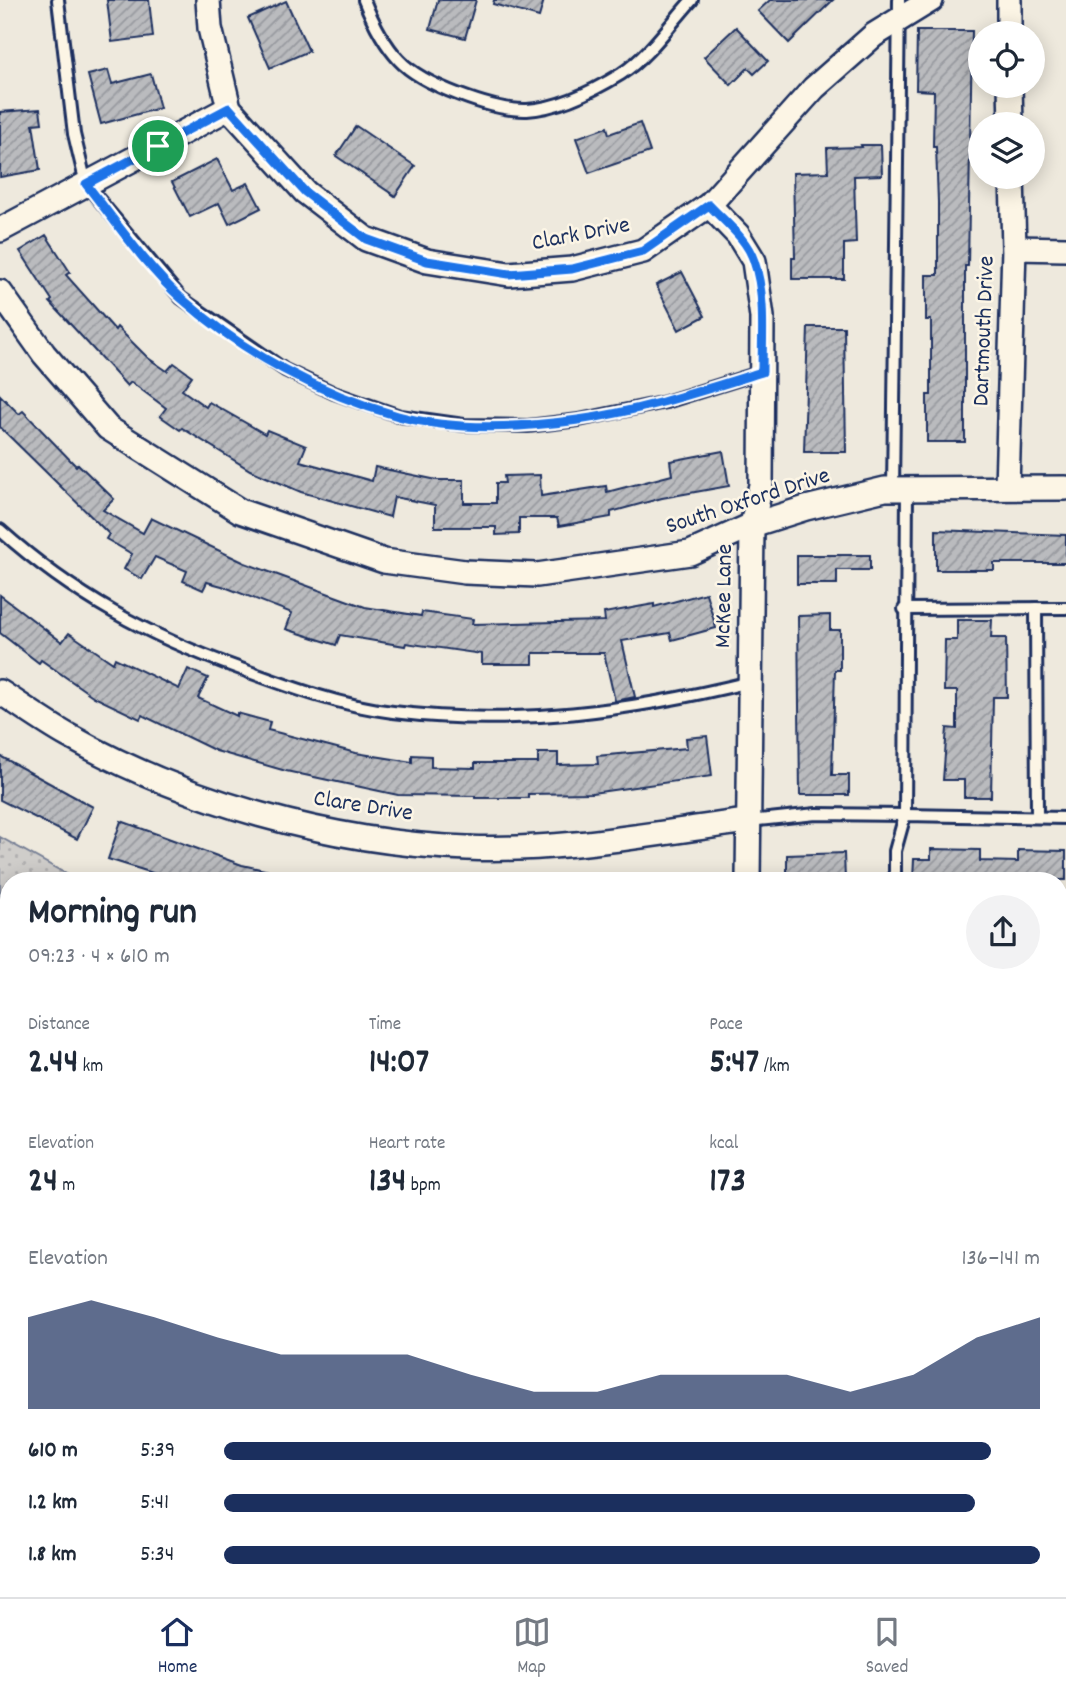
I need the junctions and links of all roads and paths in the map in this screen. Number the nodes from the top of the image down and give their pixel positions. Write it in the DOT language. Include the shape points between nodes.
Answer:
graph roads {
  1 [pos="58,0"];
  2 [pos="208,0"];
  3 [pos="364,0"];
  4 [pos="692,0"];
  5 [pos="932,0"];
  6 [pos="1009,0"];
  7 [pos="899,10"];
  8 [pos="1009,21"];
  9 [pos="229,108"];
  10 [pos="86,184"];
  11 [pos="1012,189"];
  12 [pos="709,205"];
  13 [pos="0,230"];
  14 [pos="1014,248"];
  15 [pos="1066,248"];
  16 [pos="0,292"];
  17 [pos="762,372"];
  18 [pos="1007,487"];
  19 [pos="900,488"];
  20 [pos="1066,488"];
  21 [pos="752,525"];
  22 [pos="0,530"];
  23 [pos="1036,608"];
  24 [pos="1066,608"];
  25 [pos="904,609"];
  26 [pos="750,682"];
  27 [pos="0,692"];
  28 [pos="905,815"];
  29 [pos="1037,817"];
  30 [pos="1066,818"];
  31 [pos="747,821"];
  32 [pos="748,872"];
  33 [pos="895,872"];
  1 -- 10 [label="lane" via="74,134"];
  2 -- 9 [label="street, Clark Drive"];
  3 -- 4 [label="lane" via="400,61 429,81 509,110 530,110 571,98 624,72"];
  5 -- 7 [label="street, Clark Drive"];
  6 -- 8 [label="street"];
  7 -- 12 [label="street, Clark Drive" via="814,88"];
  7 -- 19 [label="lane"];
  9 -- 10 [label="street"];
  9 -- 12 [label="street, Clark Drive" via="305,192 366,239 427,261 509,274 572,269 643,251"];
  10 -- 13 [label="street"];
  10 -- 17 [label="lane" via="128,238 192,306 285,370 400,416 464,425 528,426 579,420 666,402"];
  11 -- 14 [label="street, Dartmouth Drive"];
  12 -- 17 [label="street, McKee Lane" via="738,235 754,261 762,317"];
  14 -- 15 [label="street"];
  14 -- 18 [label="street, Dartmouth Drive"];
  16 -- 21 [label="street, South Oxford Drive" via="44,354 108,428 240,511 384,561 537,575 690,553"];
  17 -- 21 [label="street, McKee Lane" via="761,485"];
  18 -- 19 [label="street, South Oxford Drive"];
  18 -- 20 [label="street, South Oxford Drive"];
  19 -- 21 [label="street, South Oxford Drive"];
  19 -- 25 [label="lane"];
  21 -- 26 [label="street, McKee Lane"];
  22 -- 26 [label="lane" via="75,591 128,623 306,692 391,712 480,719 539,717 665,702"];
  23 -- 24 [label="lane"];
  23 -- 25 [label="lane"];
  23 -- 29 [label="lane"];
  25 -- 28 [label="lane"];
  26 -- 31 [label="street, McKee Lane"];
  27 -- 31 [label="street, Clare Drive" via="68,736 163,780 263,817 370,836 480,848 582,843"];
  28 -- 29 [label="lane"];
  28 -- 31 [label="lane" via="816,814"];
  28 -- 33 [label="lane" via="895,851"];
  29 -- 30 [label="lane"];
  31 -- 32 [label="street, McKee Lane"];
}
